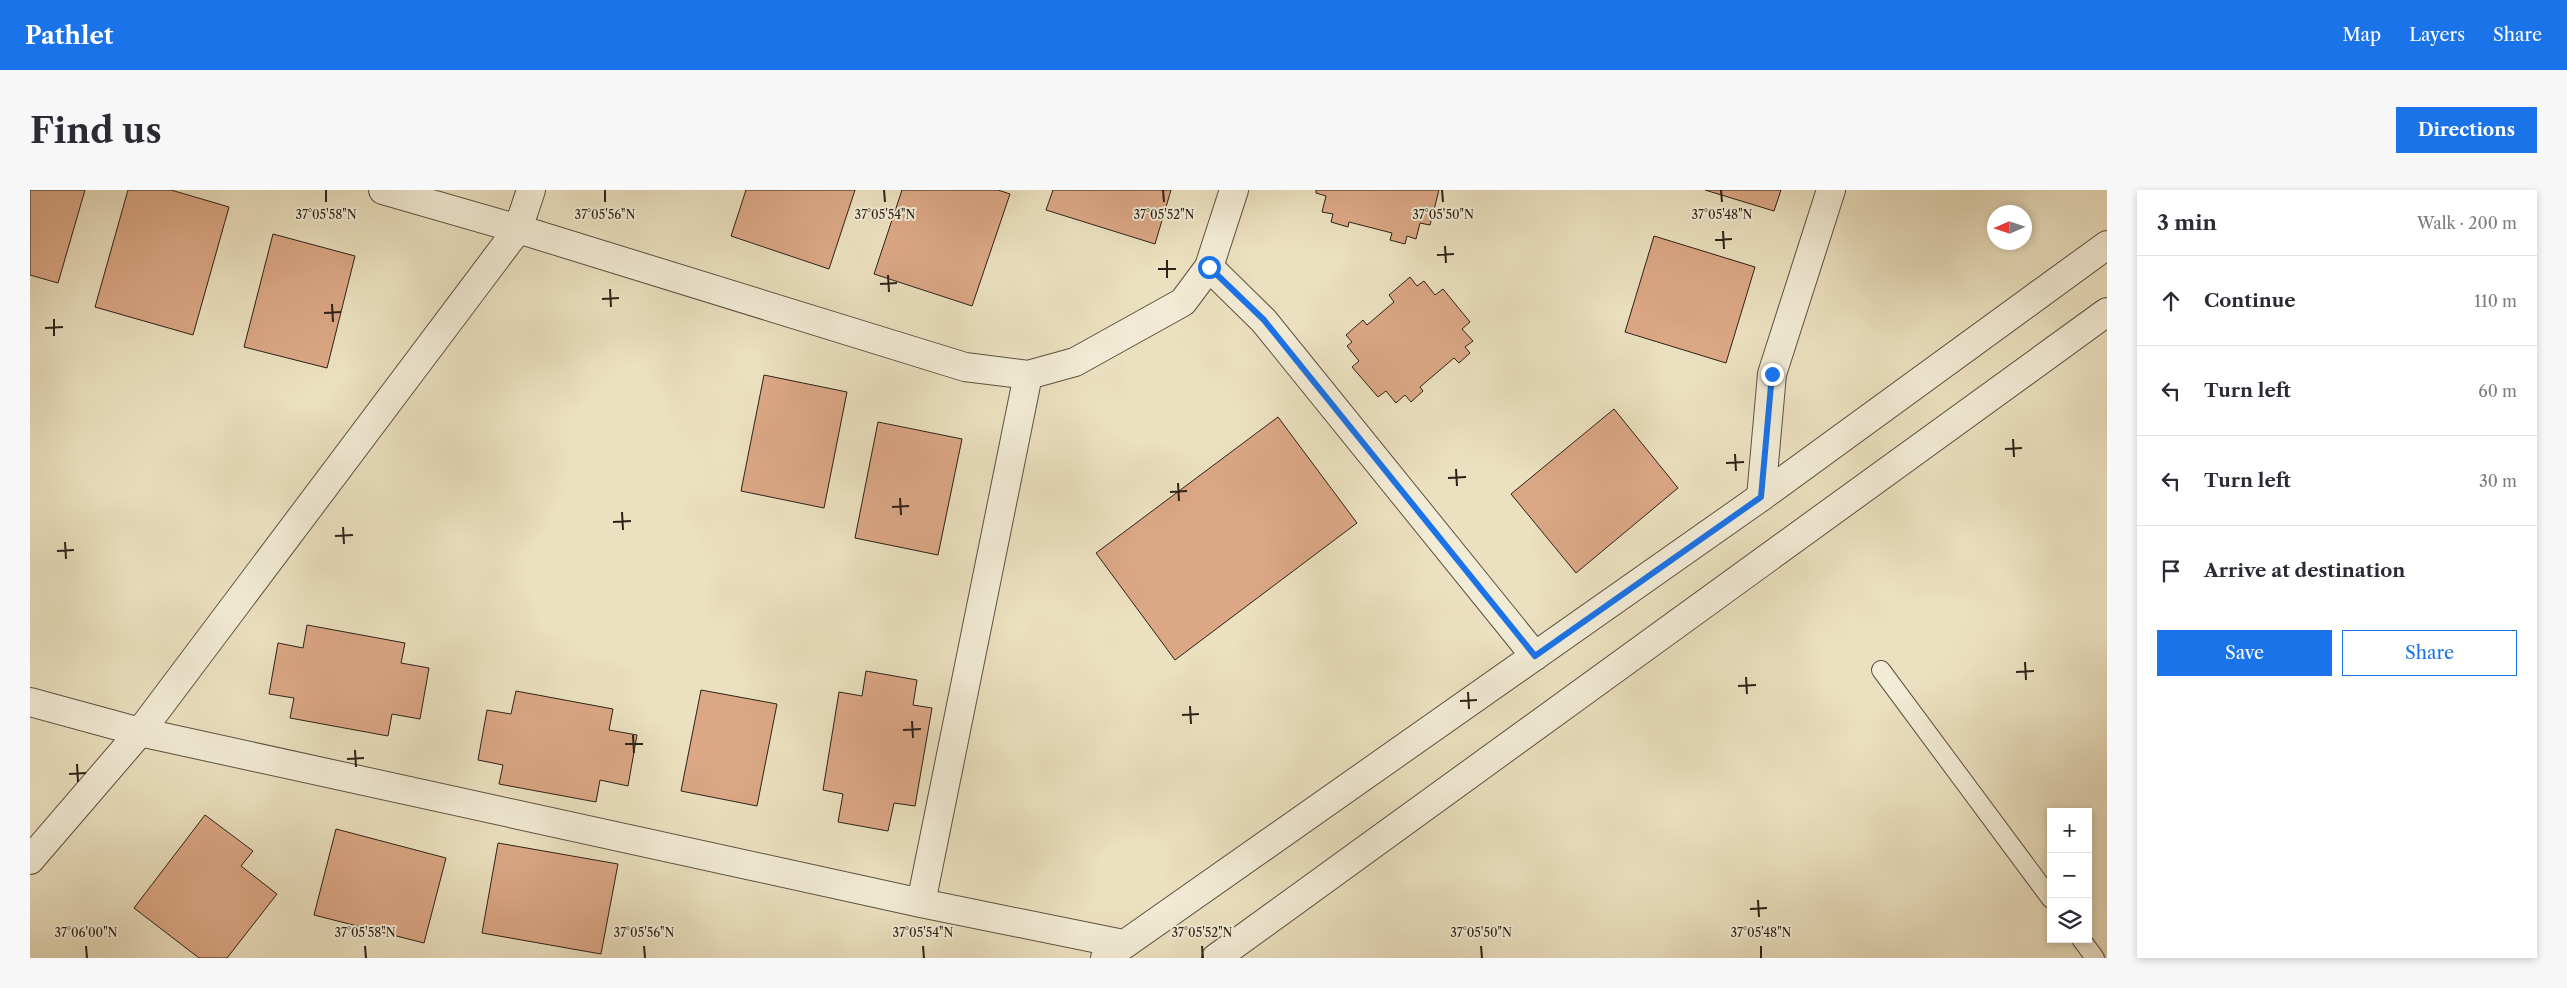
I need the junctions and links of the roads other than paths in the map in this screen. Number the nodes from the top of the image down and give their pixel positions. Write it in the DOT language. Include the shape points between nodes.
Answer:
graph roads {
  1 [pos="383,190"];
  2 [pos="531,190"];
  3 [pos="1234,190"];
  4 [pos="1831,190"];
  5 [pos="518,229"];
  6 [pos="2107,245"];
  7 [pos="1209,267"];
  8 [pos="2107,312"];
  9 [pos="1028,375"];
  10 [pos="1761,497"];
  11 [pos="1535,656"];
  12 [pos="1882,670"];
  13 [pos="30,702"];
  14 [pos="140,732"];
  15 [pos="30,860"];
  16 [pos="2047,893"];
  17 [pos="921,902"];
  18 [pos="2084,943"];
  19 [pos="1114,951"];
  20 [pos="1216,958"];
  21 [pos="2095,958"];
  1 -- 5 [label="street"];
  2 -- 5 [label="street"];
  3 -- 7 [label="street"];
  4 -- 10 [label="street" via="1772,374"];
  5 -- 9 [label="street" via="965,367"];
  5 -- 14 [label="street"];
  6 -- 10 [label="street"];
  7 -- 9 [label="street" via="1183,302 1075,362"];
  7 -- 11 [label="street" via="1264,320"];
  8 -- 20 [label="street"];
  9 -- 17 [label="street"];
  10 -- 11 [label="street"];
  11 -- 19 [label="street"];
  12 -- 16 [label="lane"];
  13 -- 14 [label="street"];
  14 -- 15 [label="street"];
  14 -- 17 [label="street"];
  17 -- 19 [label="street"];
  18 -- 21 [label="lane"];
}
